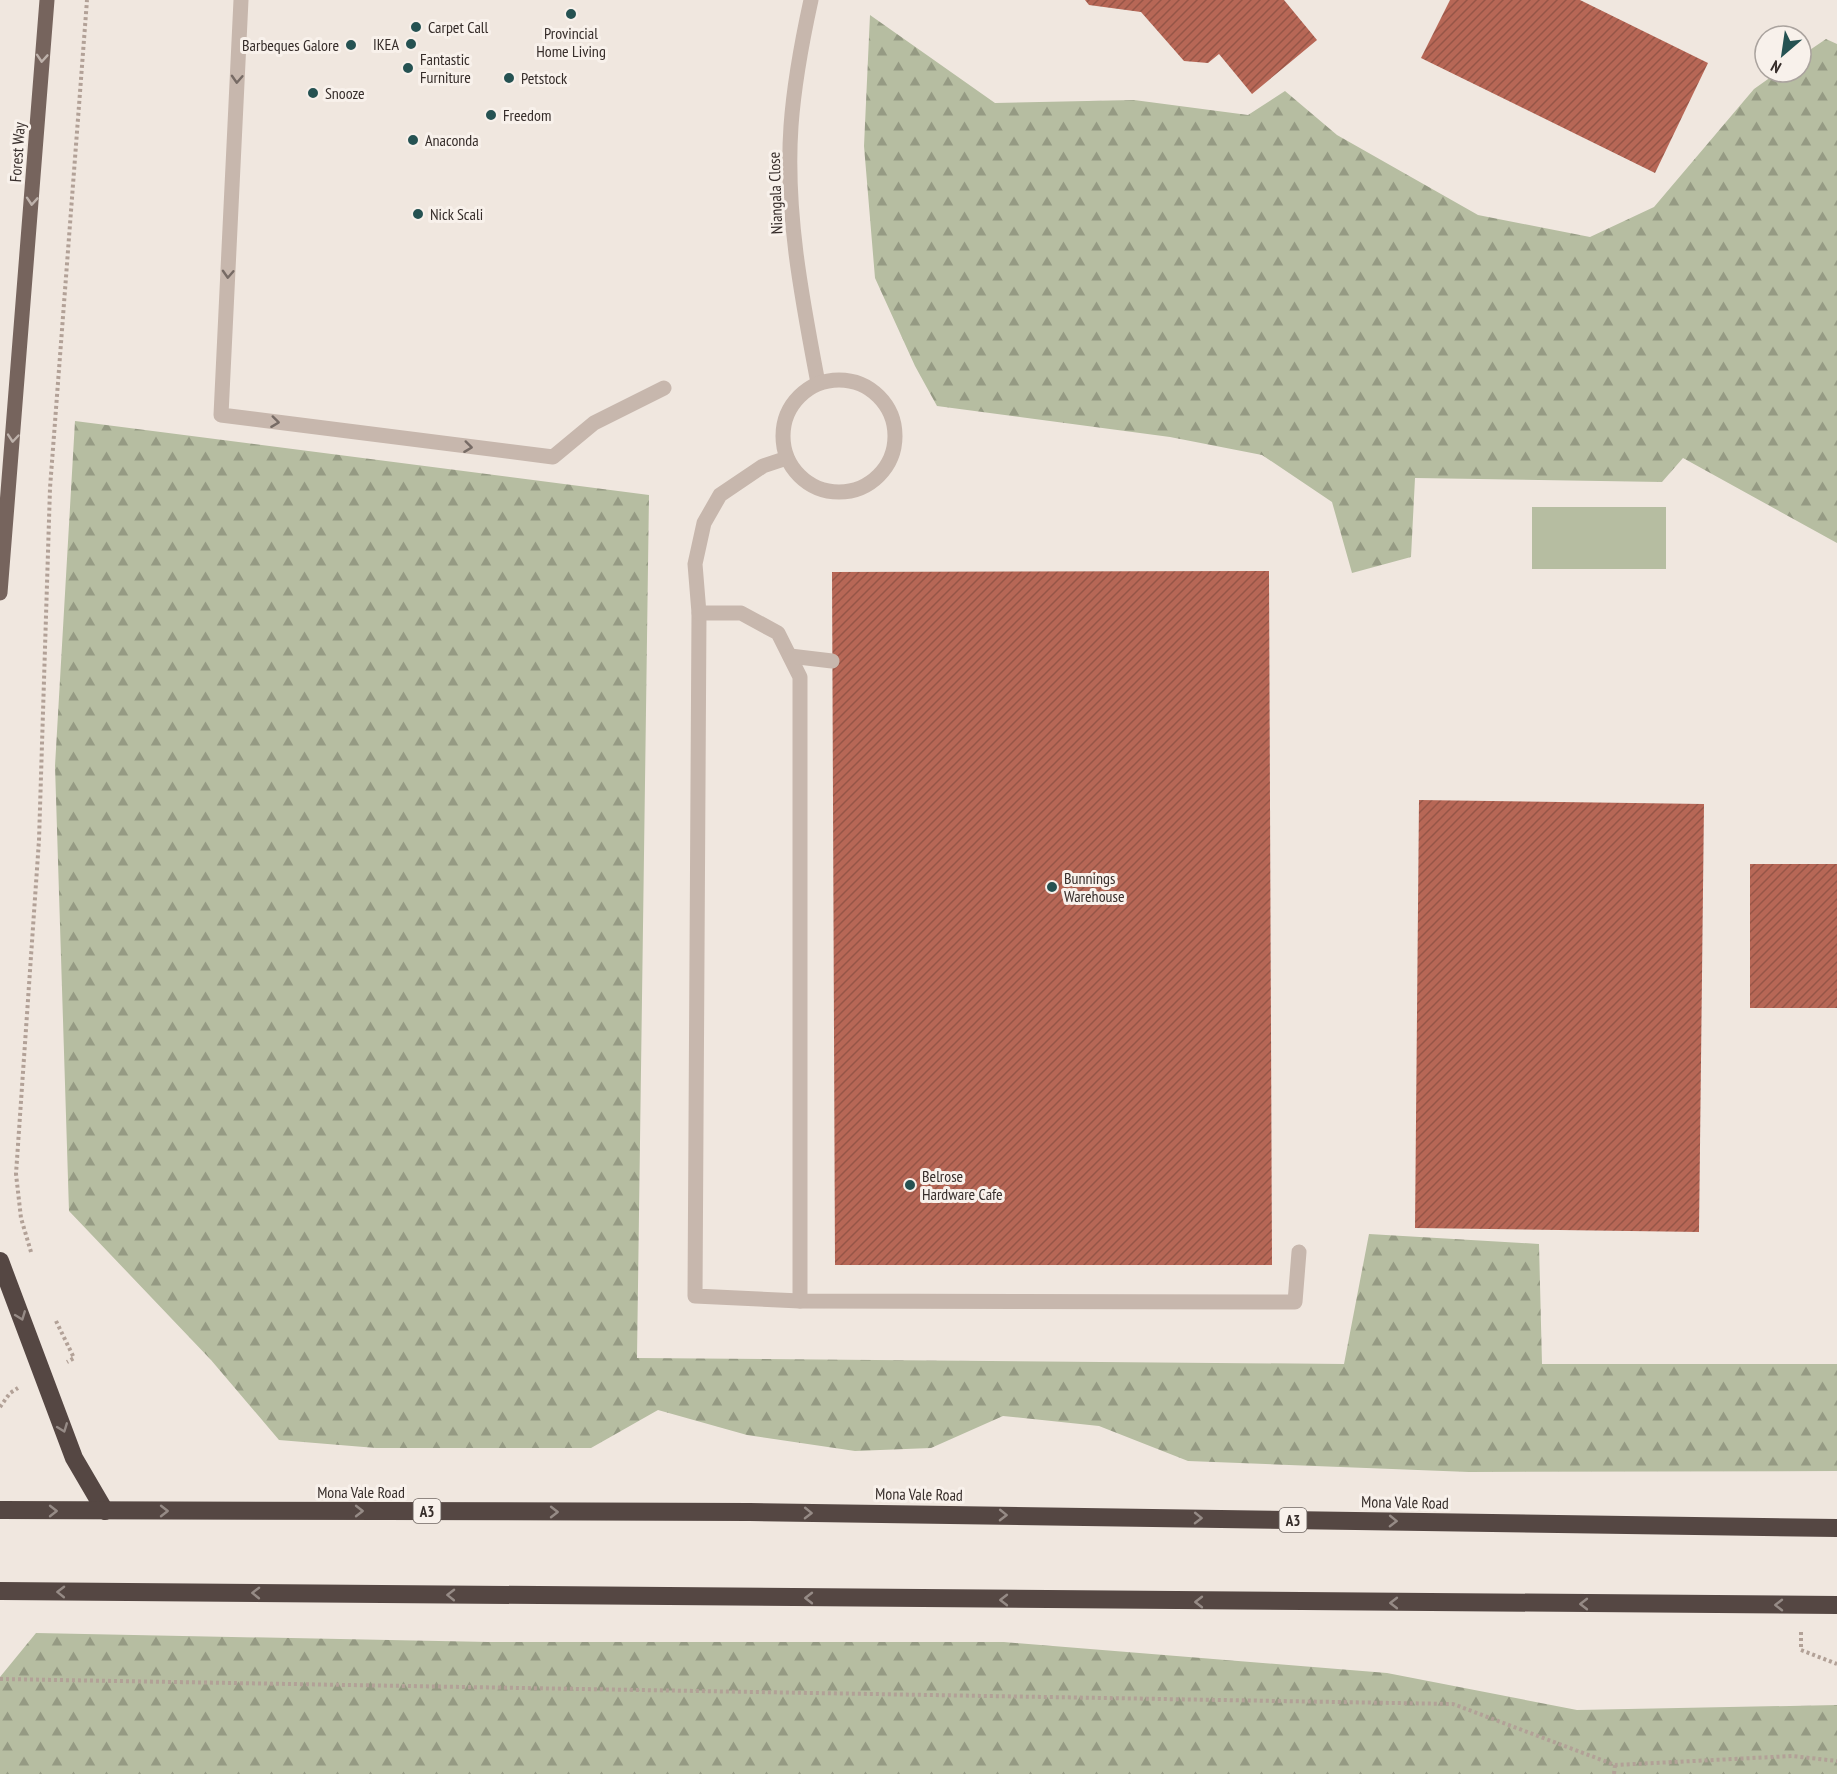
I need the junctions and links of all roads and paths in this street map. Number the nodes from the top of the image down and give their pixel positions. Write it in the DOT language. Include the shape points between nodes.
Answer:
graph roads {
  1 [pos="47,0"];
  2 [pos="87,0"];
  3 [pos="241,0"];
  4 [pos="811,0"];
  5 [pos="818,383"];
  6 [pos="664,388"];
  7 [pos="787,458"];
  8 [pos="0,593"];
  9 [pos="699,613"];
  10 [pos="790,656"];
  11 [pos="832,661"];
  12 [pos="1299,1252"];
  13 [pos="31,1255"];
  14 [pos="0,1261"];
  15 [pos="800,1301"];
  16 [pos="52,1311"];
  17 [pos="74,1358"];
  18 [pos="24,1385"];
  19 [pos="0,1407"];
  20 [pos="0,1510"];
  21 [pos="105,1511"];
  22 [pos="1837,1528"];
  23 [pos="0,1591"];
  24 [pos="1801,1605"];
  25 [pos="1837,1605"];
  26 [pos="1837,1664"];
  27 [pos="0,1679"];
  28 [pos="1837,1761"];
  29 [pos="1615,1765"];
  30 [pos="1614,1774"];
  1 -- 8 [label="main road, Forest Way, one-way"];
  2 -- 13 [label="path" via="50,488 39,840 16,1174 21,1218"];
  3 -- 6 [label="street, one-way" via="221,415 553,457 594,423"];
  4 -- 5 [label="street, Niangala Close" via="791,126 791,204 802,303"];
  5 -- 7 [label="street" via="797,398 787,414 783,431"];
  5 -- 7 [label="street" via="854,382 884,401 896,434 890,460 867,485 842,492 825,491 809,483"];
  7 -- 9 [label="street" via="764,466 720,495 704,523 694,564"];
  9 -- 10 [label="street" via="741,613 778,633"];
  9 -- 15 [label="street" via="695,1296"];
  10 -- 11 [label="street"];
  10 -- 15 [label="street" via="800,677"];
  12 -- 15 [label="street" via="1295,1302"];
  14 -- 21 [label="highway, one-way" via="74,1458"];
  16 -- 17 [label="path"];
  18 -- 19 [label="path" via="10,1393"];
  20 -- 21 [label="highway, Mona Vale Road / A3, one-way"];
  21 -- 22 [label="highway, Mona Vale Road / A3, one-way" via="750,1512"];
  24 -- 23 [label="highway, one-way"];
  24 -- 25 [label="highway"];
  24 -- 26 [label="path" via="1801,1650"];
  27 -- 29 [label="path" via="1453,1704"];
  28 -- 29 [label="path" via="1792,1756"];
  29 -- 30 [label="path"];
}
